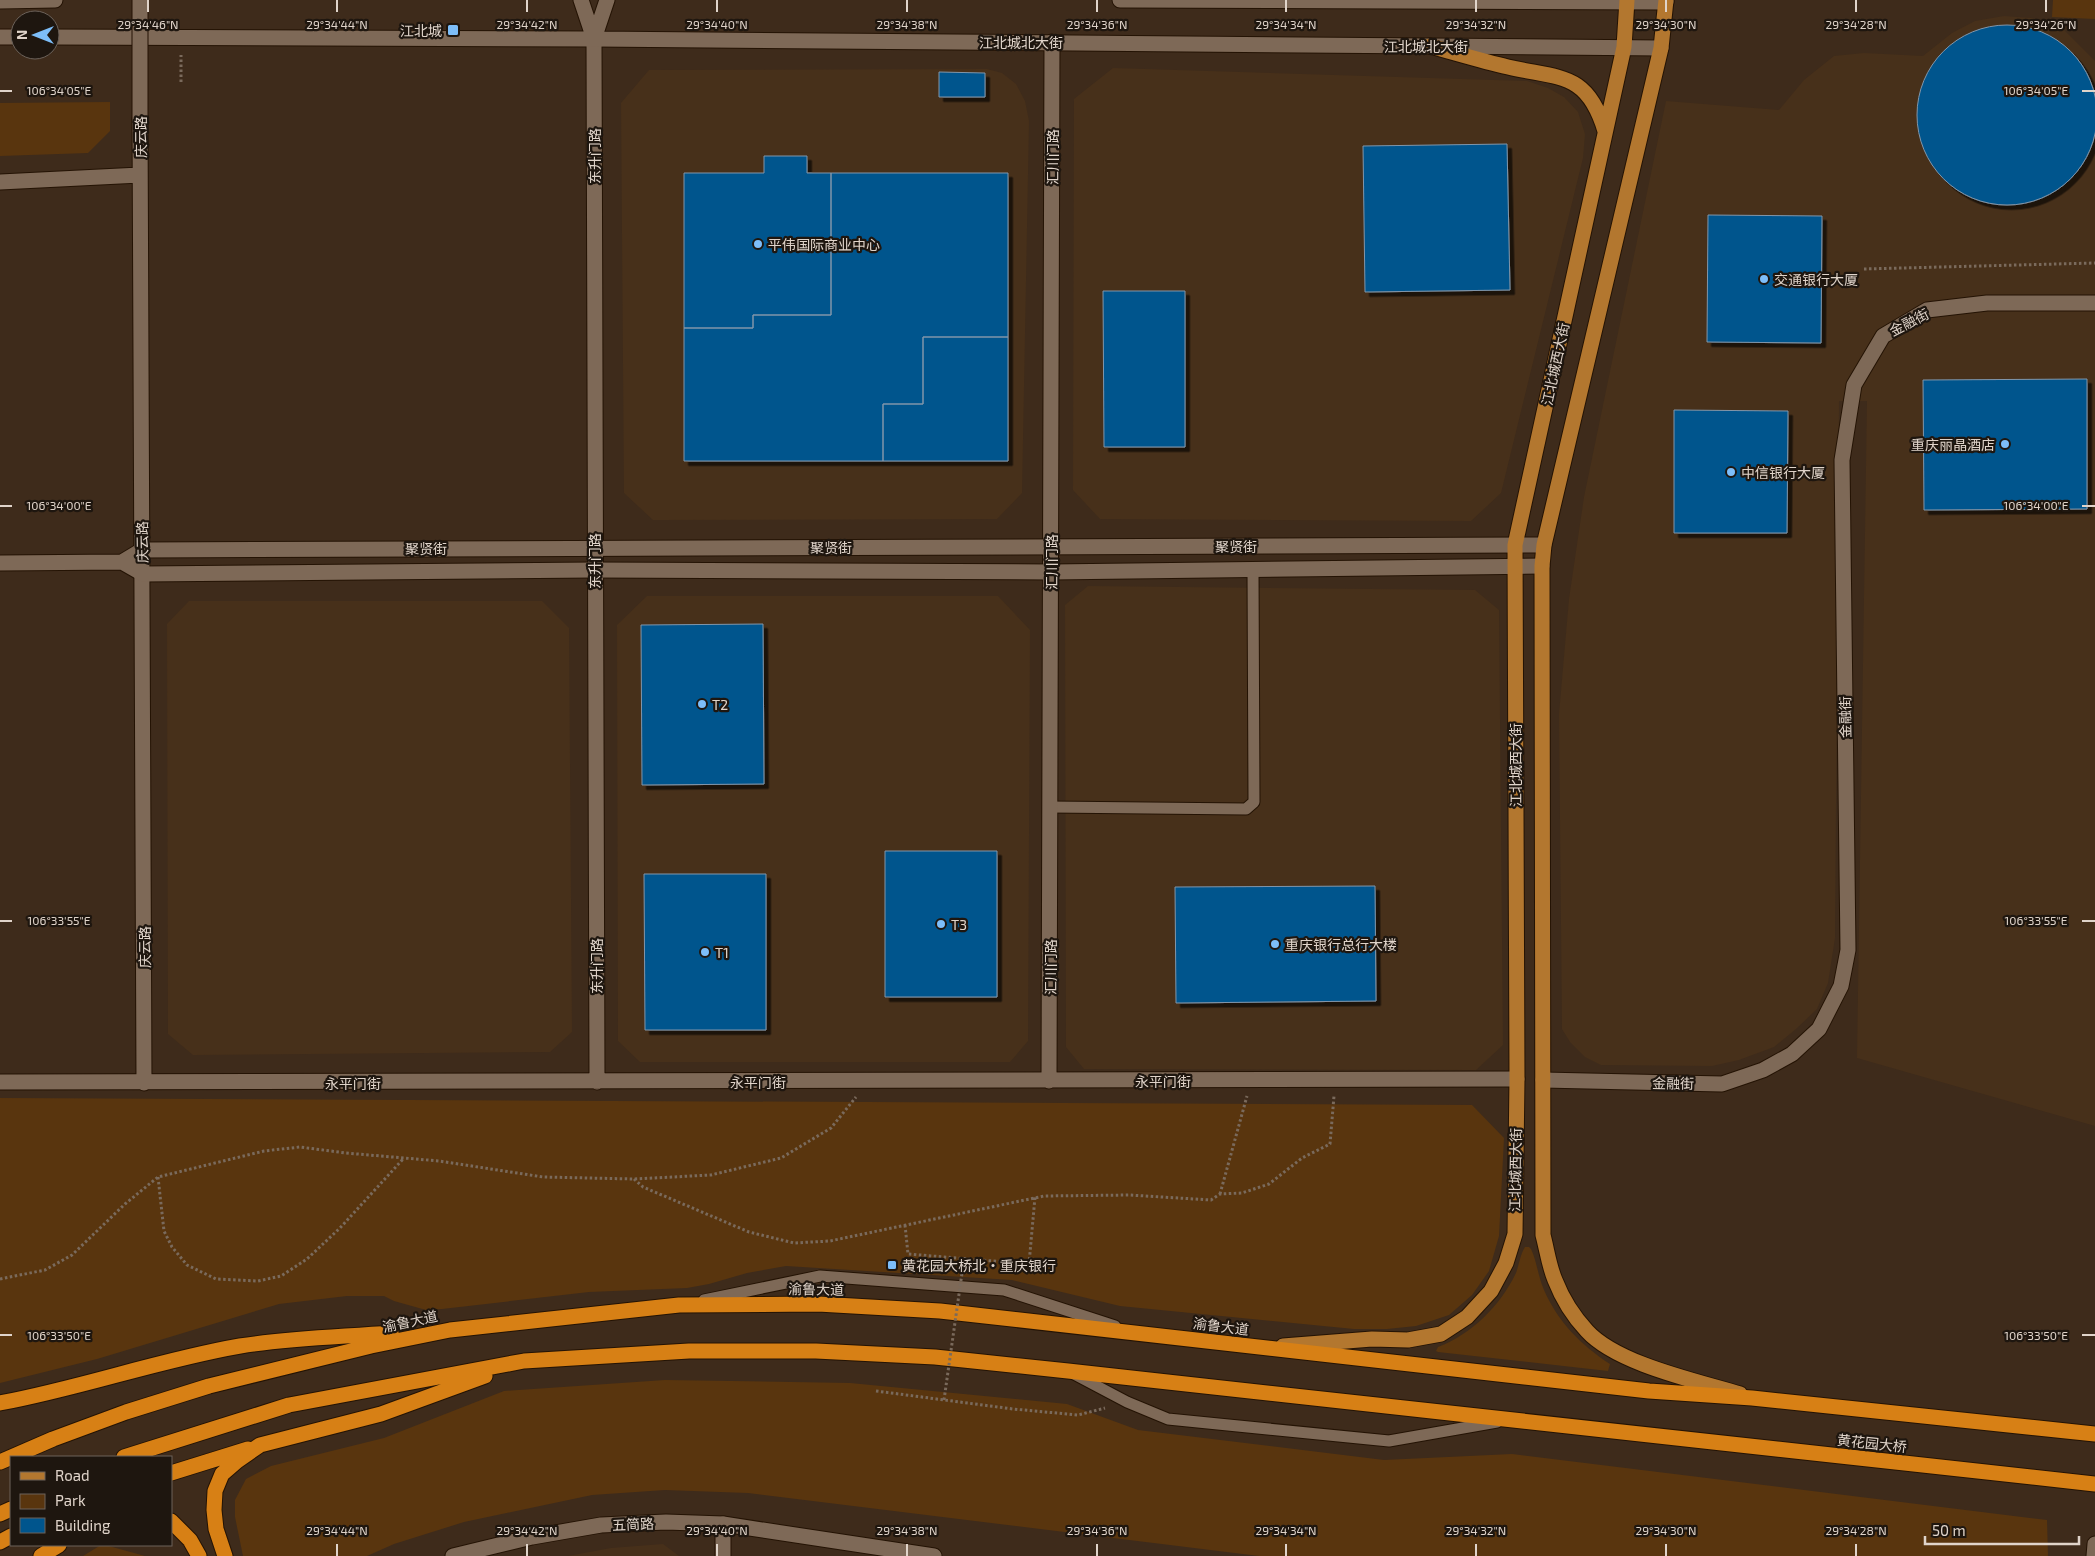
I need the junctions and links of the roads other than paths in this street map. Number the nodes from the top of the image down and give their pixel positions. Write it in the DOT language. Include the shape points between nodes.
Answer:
graph roads {
  1 [pos="55,0"];
  2 [pos="140,0"];
  3 [pos="582,0"];
  4 [pos="607,0"];
  5 [pos="1120,0"];
  6 [pos="0,1"];
  7 [pos="1627,1"];
  8 [pos="1666,1"];
  9 [pos="60,37"];
  10 [pos="594,39"];
  11 [pos="1052,42"];
  12 [pos="1430,46"];
  13 [pos="1624,47"];
  14 [pos="1661,48"];
  15 [pos="1605,131"];
  16 [pos="140,175"];
  17 [pos="0,182"];
  18 [pos="2095,303"];
  19 [pos="1515,545"];
  20 [pos="1544,545"];
  21 [pos="594,547"];
  22 [pos="1050,547"];
  23 [pos="142,550"];
  24 [pos="122,562"];
  25 [pos="0,563"];
  26 [pos="1542,566"];
  27 [pos="1514,567"];
  28 [pos="594,570"];
  29 [pos="1253,570"];
  30 [pos="1051,572"];
  31 [pos="142,574"];
  32 [pos="1050,807"];
  33 [pos="1517,1079"];
  34 [pos="1543,1080"];
  35 [pos="1049,1081"];
  36 [pos="0,1082"];
  37 [pos="597,1082"];
  38 [pos="144,1083"];
  39 [pos="679,1305"];
  40 [pos="450,1330"];
  41 [pos="1135,1333"];
  42 [pos="1264,1347"];
  43 [pos="524,1361"];
  44 [pos="1068,1371"];
  45 [pos="1752,1398"];
  46 [pos="0,1403"];
  47 [pos="1512,1419"];
  48 [pos="2095,1434"];
  49 [pos="260,1445"];
  50 [pos="14,1456"];
  51 [pos="127,1456"];
  52 [pos="172,1473"];
  53 [pos="2095,1484"];
  54 [pos="172,1522"];
  55 [pos="723,1524"];
  56 [pos="2095,1544"];
  57 [pos="58,1546"];
  58 [pos="41,1556"];
  59 [pos="199,1556"];
  60 [pos="226,1556"];
  61 [pos="453,1556"];
  62 [pos="723,1556"];
  63 [pos="934,1556"];
  64 [pos="2094,1556"];
  1 -- 6 [label="street"];
  2 -- 16 [label="street, 庆云路, bridge"];
  3 -- 10 [label="street, 东升门路"];
  4 -- 10 [label="street, 东升门路"];
  5 -- 7 [label="street"];
  7 -- 8 [label="street"];
  7 -- 13 [label="main road, 江北城西大街"];
  8 -- 14 [label="main road, 江北城西大街"];
  9 -- 10 [label="street, 江北城北大街"];
  10 -- 11 [label="street, 江北城北大街"];
  10 -- 21 [label="street, 东升门路"];
  11 -- 12 [label="street, 江北城北大街"];
  11 -- 22 [label="street, 汇川门路"];
  12 -- 13 [label="street, 江北城北大街"];
  12 -- 15 [label="main road" via="1564,78 1583,89 1593,101"];
  13 -- 14 [label="street, 江北城北大街"];
  13 -- 15 [label="main road, 江北城西大街"];
  14 -- 20 [label="main road, 江北城西大街"];
  15 -- 19 [label="main road, 江北城西大街"];
  16 -- 17 [label="street"];
  16 -- 23 [label="street, 庆云路"];
  18 -- 34 [label="street, 金融街" via="1987,302 1927,310 1883,336 1854,385 1842,460 1848,950 1841,986 1819,1030 1792,1054 1763,1070 1722,1084"];
  19 -- 20 [label="street, 聚贤街"];
  19 -- 22 [label="street, 聚贤街"];
  19 -- 27 [label="main road, 江北城西大街"];
  20 -- 26 [label="main road, 江北城西大街"];
  21 -- 22 [label="street, 聚贤街"];
  21 -- 23 [label="street, 聚贤街"];
  21 -- 28 [label="street, 东升门路"];
  22 -- 30 [label="street, 汇川门路"];
  23 -- 24 [label="street"];
  23 -- 31 [label="street, 庆云路"];
  24 -- 25 [label="street"];
  24 -- 31 [label="street"];
  26 -- 27 [label="street, 聚贤街"];
  26 -- 34 [label="main road, 江北城西大街"];
  27 -- 29 [label="street, 聚贤街"];
  27 -- 33 [label="main road, 江北城西大街"];
  28 -- 30 [label="street, 聚贤街"];
  28 -- 31 [label="street, 聚贤街"];
  28 -- 37 [label="street, 东升门路"];
  29 -- 30 [label="street, 聚贤街"];
  29 -- 32 [label="lane" via="1254,802 1246,809"];
  30 -- 32 [label="street, 汇川门路"];
  31 -- 38 [label="street, 庆云路"];
  32 -- 35 [label="street, 汇川门路"];
  33 -- 35 [label="street, 永平门街"];
  33 -- 42 [label="main road, 江北城西大街" via="1515,1234 1506,1263 1491,1290 1467,1317 1441,1334 1408,1340"];
  34 -- 45 [label="main road, 江北城西大街" via="1543,1235 1554,1278 1569,1308 1588,1332 1613,1351"];
  35 -- 37 [label="street, 永平门街"];
  36 -- 38 [label="street, 永平门街"];
  37 -- 38 [label="street, 永平门街"];
  39 -- 40 [label="highway, 渝鲁大道"];
  39 -- 41 [label="highway, 渝鲁大道" via="818,1304 940,1310"];
  39 -- 41 [label="lane" via="820,1276 1004,1290"];
  40 -- 46 [label="highway" via="240,1346"];
  40 -- 50 [label="highway, 渝鲁大道" via="209,1386 126,1412"];
  41 -- 42 [label="highway, 渝鲁大道"];
  42 -- 45 [label="highway, 渝鲁大道" via="1649,1391"];
  43 -- 44 [label="highway" via="688,1351 816,1350 934,1357"];
  43 -- 49 [label="highway" via="381,1414"];
  43 -- 51 [label="highway" via="290,1405"];
  44 -- 47 [label="highway"];
  44 -- 47 [label="lane" via="1168,1419 1389,1441"];
  45 -- 48 [label="highway"];
  47 -- 53 [label="highway, 黄花园大桥"];
  49 -- 52 [label="highway"];
  49 -- 60 [label="highway" via="222,1474 215,1491 216,1529"];
  54 -- 59 [label="highway" via="190,1540"];
  55 -- 61 [label="street, 五简路" via="601,1525"];
  55 -- 62 [label="street"];
  55 -- 63 [label="street, 五简路"];
  56 -- 64 [label="street"];
  57 -- 58 [label="highway"];
}
